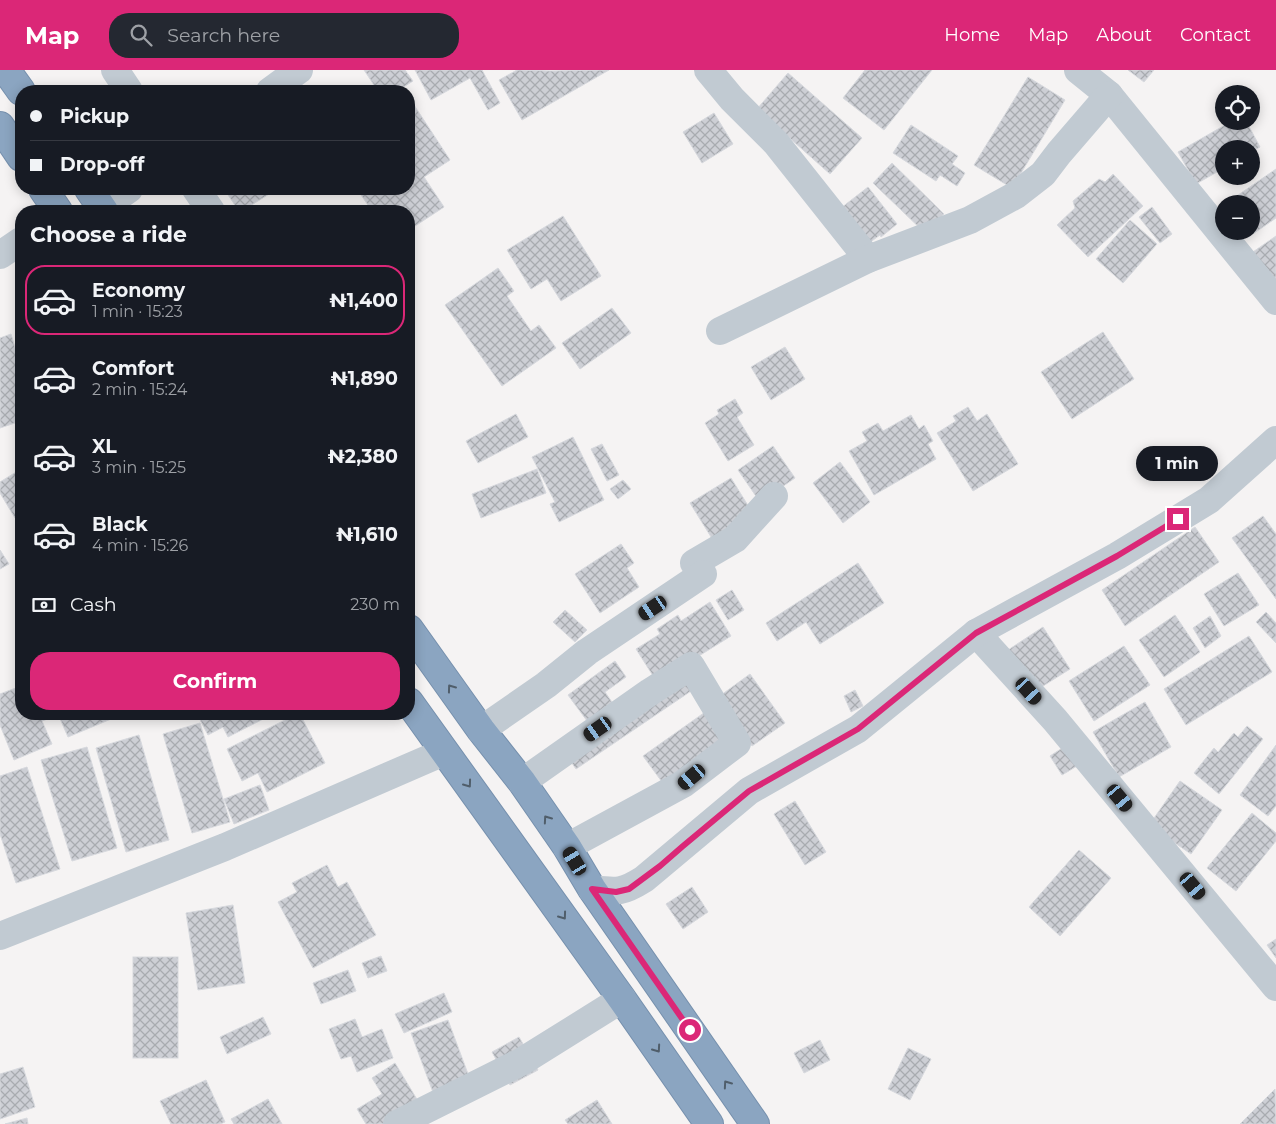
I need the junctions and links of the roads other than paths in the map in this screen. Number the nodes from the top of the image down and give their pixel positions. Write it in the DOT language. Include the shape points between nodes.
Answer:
graph roads {
  1 [pos="6,70"];
  2 [pos="115,70"];
  3 [pos="300,70"];
  4 [pos="708,70"];
  5 [pos="1078,70"];
  6 [pos="16,85"];
  7 [pos="126,85"];
  8 [pos="279,85"];
  9 [pos="1109,95"];
  10 [pos="0,126"];
  11 [pos="15,148"];
  12 [pos="116,195"];
  13 [pos="98,203"];
  14 [pos="15,245"];
  15 [pos="0,255"];
  16 [pos="868,259"];
  17 [pos="1276,301"];
  18 [pos="720,331"];
  19 [pos="1276,440"];
  20 [pos="774,496"];
  21 [pos="976,633"];
  22 [pos="415,637"];
  23 [pos="415,711"];
  24 [pos="481,730"];
  25 [pos="444,752"];
  26 [pos="522,782"];
  27 [pos="567,847"];
  28 [pos="592,889"];
  29 [pos="0,936"];
  30 [pos="1276,987"];
  31 [pos="622,999"];
  32 [pos="396,1124"];
  33 [pos="709,1124"];
  34 [pos="755,1124"];
  1 -- 6 [label="highway"];
  2 -- 7 [label="street"];
  3 -- 8 [label="street"];
  4 -- 16 [label="street" via="776,143"];
  5 -- 9 [label="street"];
  9 -- 16 [label="street" via="1044,174 1016,195 970,220"];
  9 -- 17 [label="street"];
  10 -- 11 [label="highway"];
  12 -- 13 [label="street"];
  14 -- 15 [label="street"];
  16 -- 18 [label="street"];
  19 -- 21 [label="street" via="1209,500 1117,556"];
  20 -- 24 [label="street" via="735,539 699,569"];
  21 -- 28 [label="street" via="858,729 749,791 629,889 616,892"];
  21 -- 30 [label="street" via="1061,727"];
  24 -- 22 [label="highway, one-way"];
  23 -- 25 [label="highway"];
  24 -- 26 [label="highway"];
  25 -- 29 [label="street" via="225,846"];
  25 -- 31 [label="highway, one-way"];
  27 -- 26 [label="highway, one-way"];
  26 -- 27 [label="street" via="691,666 737,743 684,784"];
  27 -- 28 [label="highway"];
  34 -- 28 [label="highway, one-way"];
  31 -- 32 [label="street" via="521,1062"];
  31 -- 33 [label="highway, one-way"];
}
